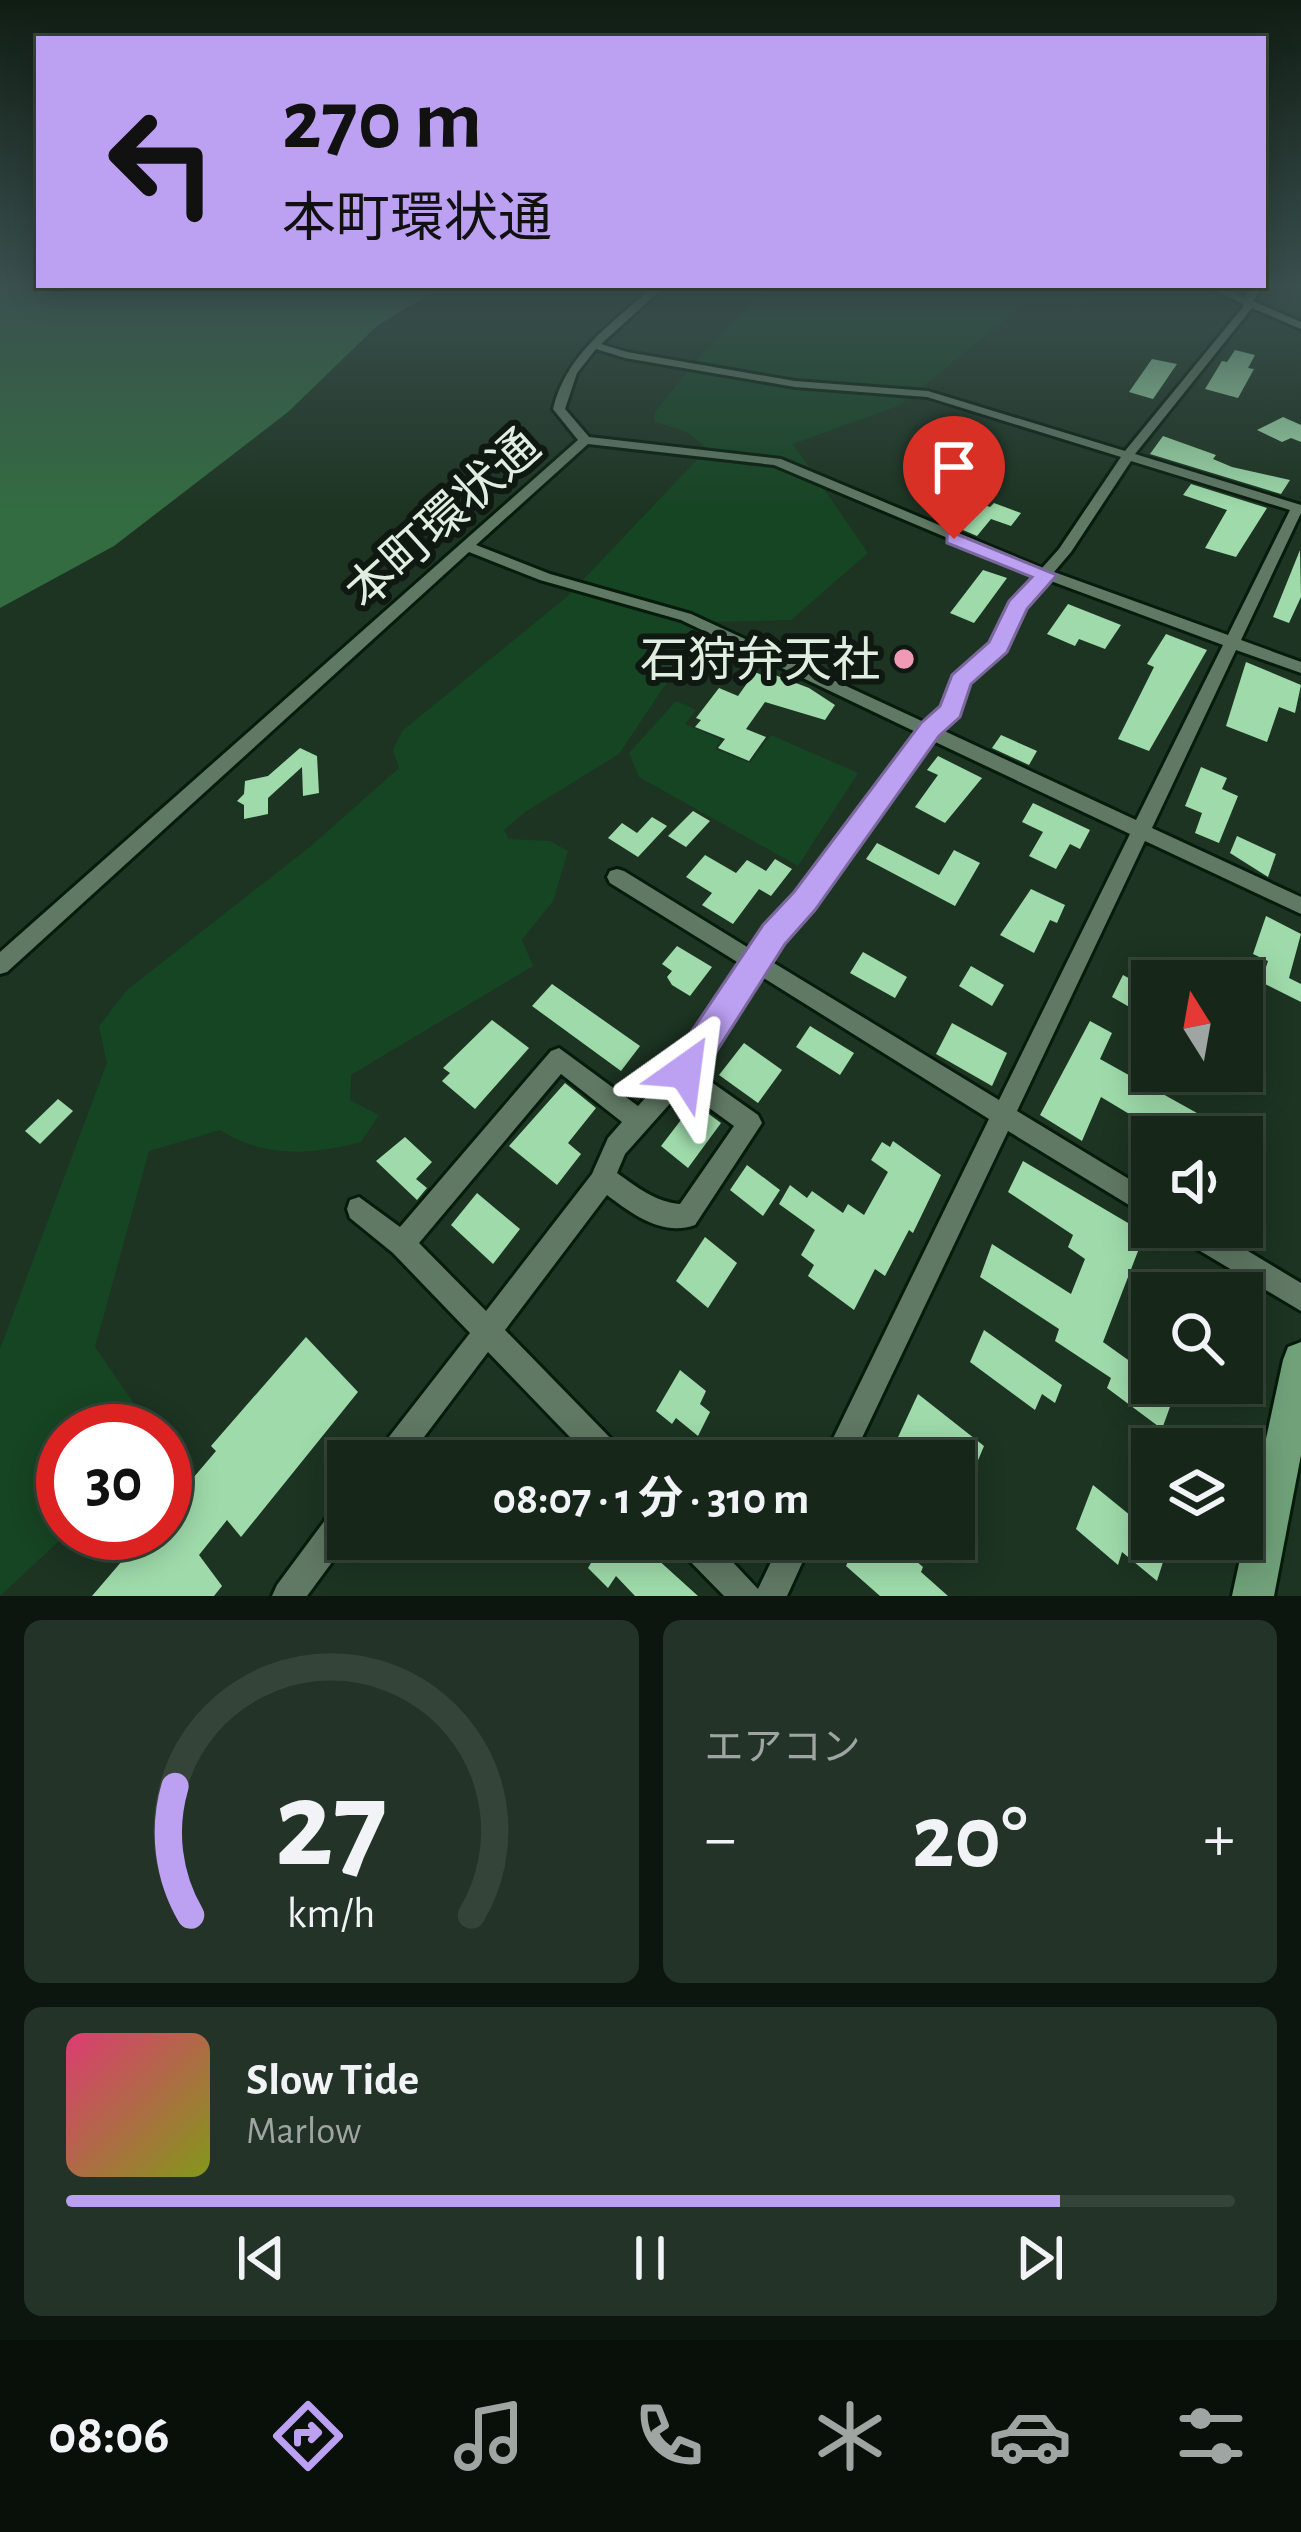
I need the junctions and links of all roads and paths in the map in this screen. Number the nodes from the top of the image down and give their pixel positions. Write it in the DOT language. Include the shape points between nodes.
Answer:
graph roads {
  1 [pos="582,361"];
  2 [pos="663,361"];
  3 [pos="1201,361"];
  4 [pos="585,440"];
  5 [pos="1129,454"];
  6 [pos="1299,508"];
  7 [pos="468,547"];
  8 [pos="1046,575"];
  9 [pos="1232,641"];
  10 [pos="1301,668"];
  11 [pos="930,729"];
  12 [pos="1141,829"];
  13 [pos="617,877"];
  14 [pos="1301,906"];
  15 [pos="754,963"];
  16 [pos="0,964"];
  17 [pos="682,1075"];
  18 [pos="1004,1117"];
  19 [pos="636,1119"];
  20 [pos="603,1178"];
  21 [pos="1131,1195"];
  22 [pos="359,1209"];
  23 [pos="402,1244"];
  24 [pos="1219,1248"];
  25 [pos="1301,1298"];
  26 [pos="484,1330"];
  27 [pos="1301,1360"];
  28 [pos="403,1440"];
  29 [pos="592,1440"];
  30 [pos="846,1440"];
  31 [pos="327,1544"];
  32 [pos="711,1560"];
  33 [pos="788,1560"];
  34 [pos="289,1596"];
  35 [pos="746,1596"];
  36 [pos="770,1596"];
  37 [pos="1252,1596"];
  1 -- 4 [label="street" via="561,387 559,409"];
  2 -- 5 [label="street" via="795,384 928,394"];
  3 -- 5 [label="street"];
  4 -- 7 [label="street, 本町環状通"];
  4 -- 8 [label="street, 本町環状通" via="777,462"];
  5 -- 6 [label="street"];
  5 -- 8 [label="street"];
  6 -- 9 [label="street"];
  7 -- 11 [label="street" via="686,617"];
  7 -- 16 [label="street, 本町環状通"];
  8 -- 9 [label="street, 本町環状通"];
  8 -- 11 [label="street"];
  9 -- 10 [label="street, 本町環状通"];
  9 -- 12 [label="street"];
  11 -- 12 [label="street"];
  11 -- 15 [label="street"];
  12 -- 14 [label="street"];
  12 -- 18 [label="street"];
  13 -- 15 [label="street"];
  15 -- 17 [label="street"];
  15 -- 18 [label="street"];
  17 -- 19 [label="street"];
  17 -- 20 [label="street" via="750,1123 686,1216 655,1212"];
  18 -- 21 [label="street"];
  18 -- 30 [label="street"];
  19 -- 20 [label="street"];
  19 -- 23 [label="street" via="560,1059"];
  20 -- 26 [label="street"];
  22 -- 23 [label="street"];
  23 -- 26 [label="street"];
  24 -- 25 [label="street"];
  26 -- 28 [label="street"];
  26 -- 29 [label="street"];
  27 -- 37 [label="main road"];
  31 -- 34 [label="street"];
  32 -- 35 [label="street"];
  33 -- 36 [label="street"];
}
